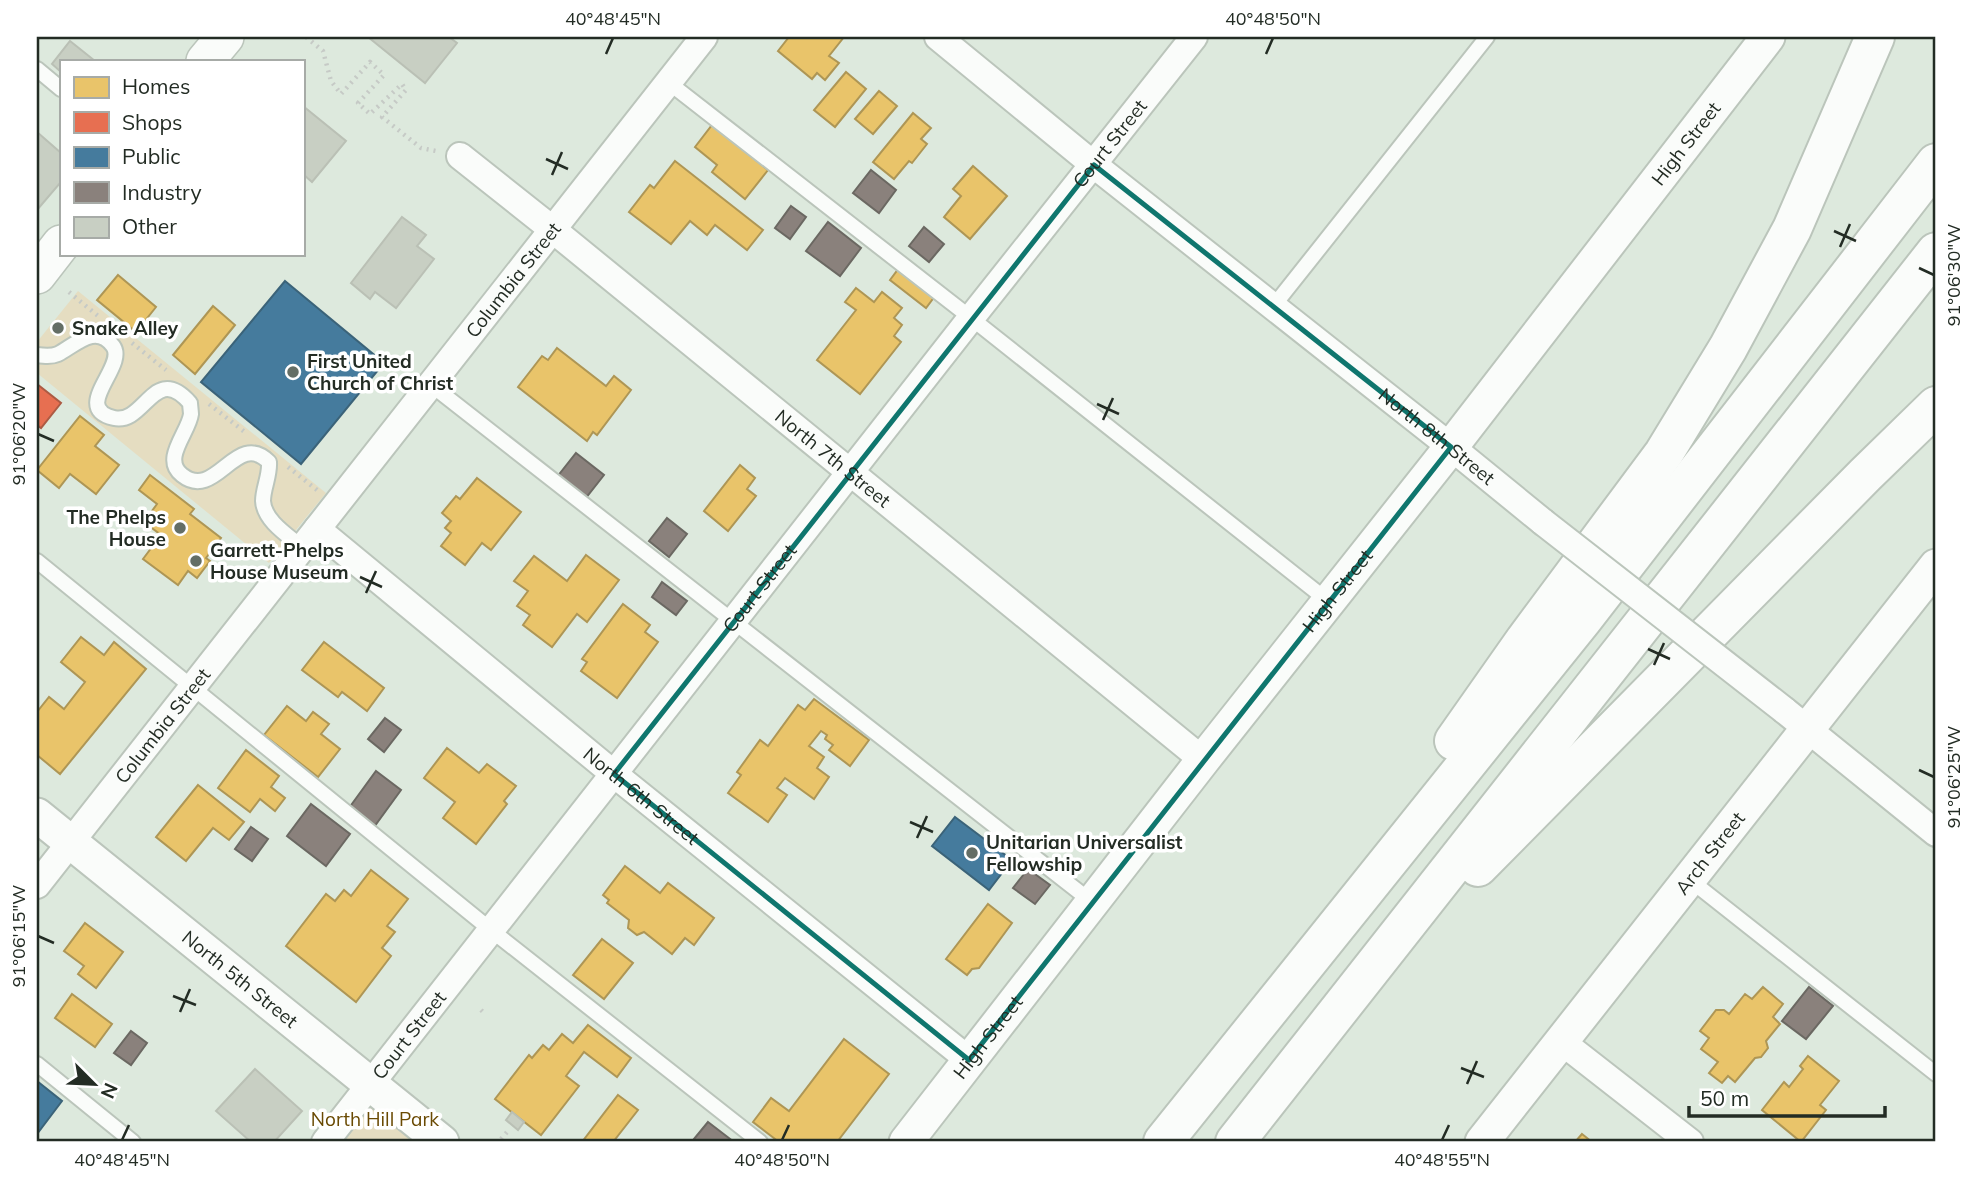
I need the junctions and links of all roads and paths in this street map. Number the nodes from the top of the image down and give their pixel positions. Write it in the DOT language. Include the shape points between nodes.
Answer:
graph roads {
  1 [pos="225,37"];
  2 [pos="306,37"];
  3 [pos="704,37"];
  4 [pos="938,37"];
  5 [pos="1194,37"];
  6 [pos="1487,37"];
  7 [pos="1768,37"];
  8 [pos="1875,37"];
  9 [pos="206,60"];
  10 [pos="37,69"];
  11 [pos="668,82"];
  12 [pos="60,88"];
  13 [pos="460,156"];
  14 [pos="1936,163"];
  15 [pos="1094,165"];
  16 [pos="552,229"];
  17 [pos="60,245"];
  18 [pos="1936,252"];
  19 [pos="37,275"];
  20 [pos="1272,308"];
  21 [pos="971,318"];
  22 [pos="37,355"];
  23 [pos="430,384"];
  24 [pos="1936,406"];
  25 [pos="1451,447"];
  26 [pos="852,472"];
  27 [pos="310,538"];
  28 [pos="37,561"];
  29 [pos="1934,572"];
  30 [pos="1328,601"];
  31 [pos="733,621"];
  32 [pos="192,688"];
  33 [pos="1796,720"];
  34 [pos="1203,760"];
  35 [pos="614,774"];
  36 [pos="37,815"];
  37 [pos="1936,832"];
  38 [pos="71,843"];
  39 [pos="1690,880"];
  40 [pos="37,885"];
  41 [pos="1092,902"];
  42 [pos="491,930"];
  43 [pos="1344,1003"];
  44 [pos="1258,1022"];
  45 [pos="1562,1042"];
  46 [pos="969,1060"];
  47 [pos="37,1064"];
  48 [pos="1936,1074"];
  49 [pos="371,1085"];
  50 [pos="507,1132"];
  51 [pos="501,1139"];
  52 [pos="133,1142"];
  53 [pos="326,1142"];
  54 [pos="442,1142"];
  55 [pos="760,1142"];
  56 [pos="906,1142"];
  57 [pos="1163,1142"];
  58 [pos="1235,1142"];
  59 [pos="1482,1142"];
  60 [pos="1690,1142"];
  1 -- 9 [label="main road"];
  2 -- 13 [label="path" via="323,51 331,81 341,94 370,62 384,75 358,103 370,114 402,84 406,90 382,117 421,148"];
  3 -- 11 [label="street, Columbia Street"];
  4 -- 15 [label="street, North 8th Street"];
  5 -- 15 [label="street, Court Street"];
  6 -- 20 [label="lane"];
  7 -- 25 [label="street, High Street"];
  8 -- 44 [label="highway" via="1792,229 1664,453 1525,640"];
  10 -- 12 [label="lane"];
  11 -- 16 [label="street, Columbia Street"];
  11 -- 21 [label="lane"];
  13 -- 16 [label="street, North 7th Street"];
  14 -- 44 [label="highway" via="1583,619"];
  15 -- 20 [label="street, North 8th Street"];
  15 -- 21 [label="street, Court Street"];
  16 -- 23 [label="street, Columbia Street"];
  16 -- 26 [label="street, North 7th Street"];
  17 -- 19 [label="main road"];
  18 -- 43 [label="highway"];
  20 -- 25 [label="street, North 8th Street"];
  21 -- 26 [label="street, Court Street"];
  21 -- 30 [label="lane"];
  22 -- 27 [label="lane" via="55,356 84,337 111,343 116,361 97,396 104,414 125,418 168,388 184,396 191,414 174,461 184,478 204,480 243,454 262,455 269,462 267,514"];
  23 -- 27 [label="street, Columbia Street"];
  23 -- 31 [label="lane"];
  24 -- 43 [label="highway"];
  25 -- 30 [label="street, High Street"];
  25 -- 33 [label="street, North 8th Street, bridge"];
  26 -- 31 [label="street, Court Street"];
  26 -- 34 [label="street, North 7th Street"];
  27 -- 32 [label="street, Columbia Street"];
  27 -- 35 [label="street, North 6th Street"];
  28 -- 32 [label="lane"];
  29 -- 33 [label="street, Arch Street"];
  30 -- 34 [label="street, High Street"];
  31 -- 35 [label="street, Court Street"];
  31 -- 41 [label="lane"];
  32 -- 38 [label="street, Columbia Street"];
  32 -- 42 [label="lane"];
  33 -- 37 [label="street, North 8th Street"];
  33 -- 39 [label="street, Arch Street"];
  34 -- 41 [label="street, High Street"];
  35 -- 42 [label="street, Court Street"];
  35 -- 46 [label="street, North 6th Street"];
  36 -- 38 [label="street, North 5th Street"];
  38 -- 40 [label="street, Columbia Street"];
  38 -- 49 [label="street, North 5th Street"];
  39 -- 45 [label="street, Arch Street"];
  39 -- 48 [label="lane"];
  41 -- 46 [label="street, High Street"];
  42 -- 49 [label="street, Court Street"];
  42 -- 55 [label="lane"];
  43 -- 58 [label="highway"];
  44 -- 57 [label="highway"];
  45 -- 59 [label="street, Arch Street"];
  45 -- 60 [label="street"];
  46 -- 56 [label="street, High Street"];
  47 -- 52 [label="lane"];
  49 -- 53 [label="street, Court Street"];
  49 -- 54 [label="street, North 5th Street"];
  50 -- 51 [label="path"];
}
